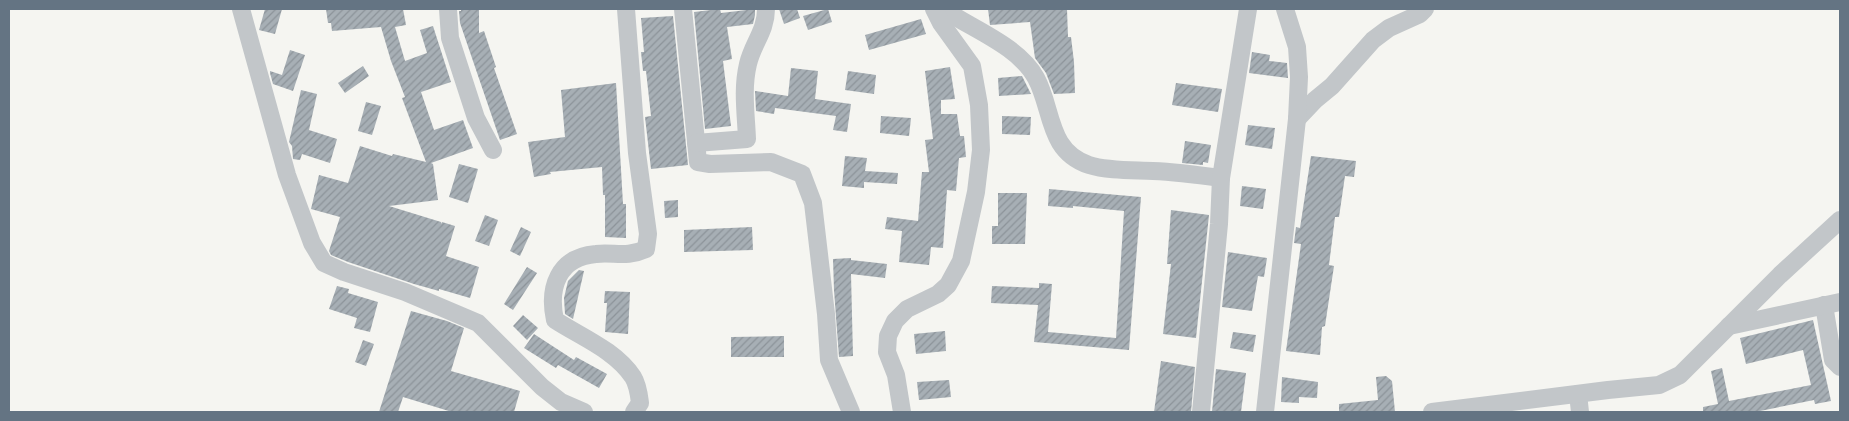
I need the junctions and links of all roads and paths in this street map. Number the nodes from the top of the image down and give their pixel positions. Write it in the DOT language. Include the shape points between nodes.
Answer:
graph roads {
  1 [pos="241,9"];
  2 [pos="448,9"];
  3 [pos="626,9"];
  4 [pos="683,9"];
  5 [pos="766,9"];
  6 [pos="934,9"];
  7 [pos="943,9"];
  8 [pos="1248,9"];
  9 [pos="1285,9"];
  10 [pos="1425,9"];
  11 [pos="970,17"];
  12 [pos="1297,119"];
  13 [pos="696,142"];
  14 [pos="493,150"];
  15 [pos="1221,178"];
  16 [pos="1840,220"];
  17 [pos="1832,304"];
  18 [pos="1729,326"];
  19 [pos="1840,367"];
  20 [pos="1578,394"];
  21 [pos="1538,406"];
  22 [pos="1481,409"];
  23 [pos="584,412"];
  24 [pos="634,412"];
  25 [pos="851,412"];
  26 [pos="902,412"];
  27 [pos="1201,412"];
  28 [pos="1265,412"];
  29 [pos="1432,412"];
  30 [pos="1580,412"];
  1 -- 23 [label="street" via="287,175 312,243 324,263 478,323 542,387 561,402"];
  2 -- 14 [label="street" via="450,38 476,118"];
  3 -- 24 [label="street" via="637,152 648,234 646,249 634,254 595,254 569,262 557,277 553,310 555,320 613,356 633,378 640,403"];
  4 -- 13 [label="street"];
  5 -- 13 [label="street" via="765,25 754,47 744,90 747,139"];
  6 -- 26 [label="street" via="972,66 982,150 961,261 948,285 938,294 906,309 888,336 887,352 896,374"];
  7 -- 11 [label="street"];
  8 -- 15 [label="street"];
  9 -- 12 [label="street" via="1297,48"];
  10 -- 12 [label="street" via="1373,40"];
  11 -- 15 [label="street" via="1018,55 1036,78 1055,136 1070,154 1089,165"];
  12 -- 28 [label="street"];
  13 -- 25 [label="street" via="698,162 771,162 802,174 813,204 829,360"];
  15 -- 27 [label="street"];
  16 -- 18 [label="street"];
  17 -- 18 [label="street"];
  17 -- 19 [label="street" via="1832,360"];
  18 -- 20 [label="street" via="1680,375 1659,385"];
  20 -- 21 [label="street"];
  20 -- 30 [label="street"];
  21 -- 22 [label="street"];
  22 -- 29 [label="street"];
}
